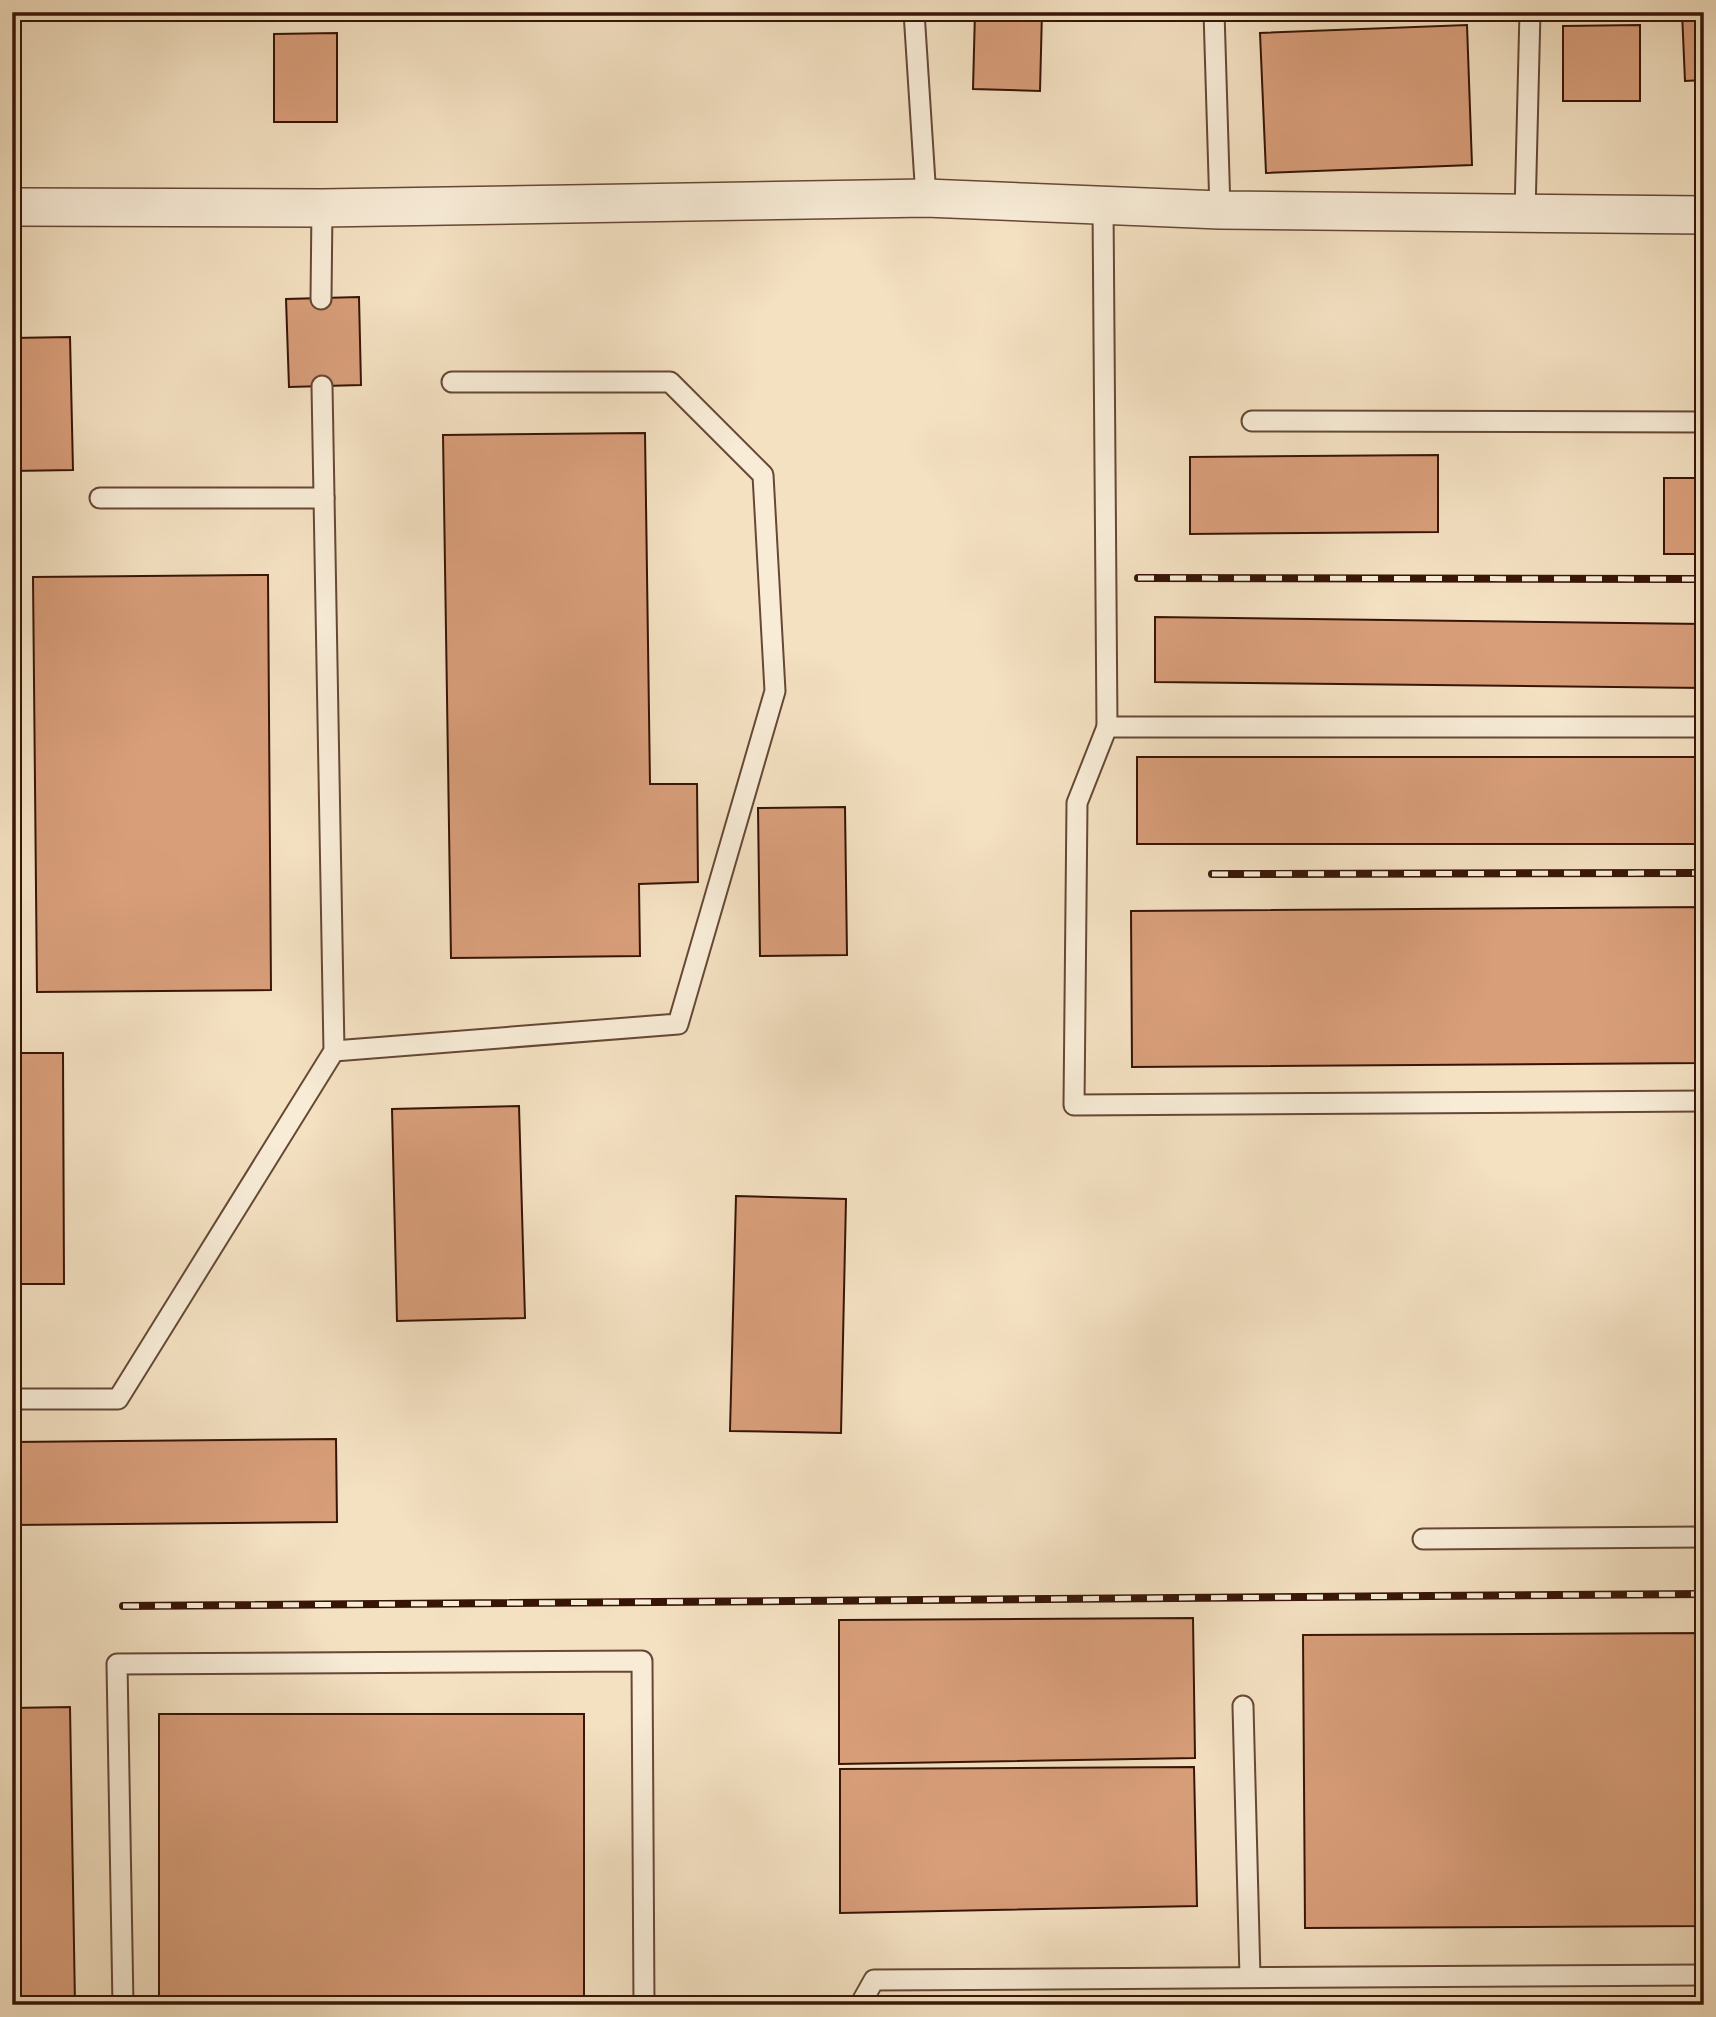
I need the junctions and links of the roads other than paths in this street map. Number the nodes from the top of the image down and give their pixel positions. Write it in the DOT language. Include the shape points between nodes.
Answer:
graph roads {
  1 [pos="914,12"];
  2 [pos="1214,12"];
  3 [pos="1530,12"];
  4 [pos="926,198"];
  5 [pos="1103,205"];
  6 [pos="12,207"];
  7 [pos="322,208"];
  8 [pos="1220,210"];
  9 [pos="1525,213"];
  10 [pos="1704,215"];
  11 [pos="321,299"];
  12 [pos="452,382"];
  13 [pos="322,386"];
  14 [pos="1252,421"];
  15 [pos="1704,422"];
  16 [pos="100,498"];
  17 [pos="324,498"];
  18 [pos="1107,727"];
  19 [pos="1704,727"];
  20 [pos="334,1051"];
  21 [pos="1704,1101"];
  22 [pos="12,1399"];
  23 [pos="1704,1537"];
  24 [pos="1423,1539"];
  25 [pos="1243,1706"];
  26 [pos="1704,1975"];
  27 [pos="1250,1977"];
  28 [pos="123,2005"];
  29 [pos="644,2005"];
  30 [pos="860,2005"];
  1 -- 4 [label="lane"];
  2 -- 8 [label="lane"];
  3 -- 9 [label="lane"];
  4 -- 5 [label="street"];
  4 -- 7 [label="street"];
  5 -- 8 [label="street"];
  5 -- 18 [label="lane"];
  6 -- 7 [label="street"];
  7 -- 11 [label="lane"];
  8 -- 9 [label="street"];
  9 -- 10 [label="street"];
  12 -- 20 [label="lane" via="670,382 763,475 775,691 678,1024"];
  13 -- 17 [label="lane"];
  14 -- 15 [label="lane"];
  16 -- 17 [label="lane"];
  17 -- 20 [label="lane"];
  18 -- 19 [label="lane"];
  18 -- 21 [label="lane" via="1077,803 1074,1105"];
  20 -- 22 [label="lane" via="118,1399"];
  23 -- 24 [label="lane"];
  25 -- 27 [label="lane"];
  26 -- 27 [label="lane"];
  27 -- 30 [label="lane" via="874,1980"];
  28 -- 29 [label="lane" via="117,1664 642,1661"];
}
